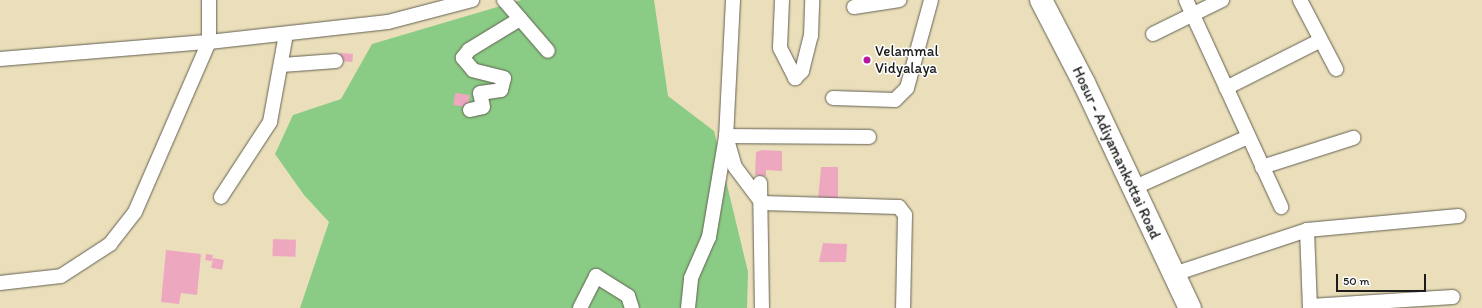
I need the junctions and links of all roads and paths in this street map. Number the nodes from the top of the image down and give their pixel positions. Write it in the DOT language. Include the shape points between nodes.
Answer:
graph roads {
  1 [pos="209,0"];
  2 [pos="472,0"];
  3 [pos="504,0"];
  4 [pos="733,0"];
  5 [pos="782,0"];
  6 [pos="812,0"];
  7 [pos="899,0"];
  8 [pos="931,0"];
  9 [pos="1041,0"];
  10 [pos="1186,0"];
  11 [pos="1222,0"];
  12 [pos="1300,0"];
  13 [pos="854,7"];
  14 [pos="1192,14"];
  15 [pos="520,19"];
  16 [pos="286,34"];
  17 [pos="1153,34"];
  18 [pos="1321,40"];
  19 [pos="209,42"];
  20 [pos="548,51"];
  21 [pos="0,59"];
  22 [pos="336,61"];
  23 [pos="282,65"];
  24 [pos="1336,69"];
  25 [pos="1226,88"];
  26 [pos="833,98"];
  27 [pos="470,110"];
  28 [pos="726,136"];
  29 [pos="869,137"];
  30 [pos="1248,137"];
  31 [pos="1353,138"];
  32 [pos="1262,167"];
  33 [pos="760,183"];
  34 [pos="1133,188"];
  35 [pos="221,197"];
  36 [pos="762,203"];
  37 [pos="1281,207"];
  38 [pos="1458,216"];
  39 [pos="1307,230"];
  40 [pos="1174,274"];
  41 [pos="0,283"];
  42 [pos="1453,297"];
  43 [pos="1310,307"];
  44 [pos="580,308"];
  45 [pos="632,308"];
  46 [pos="688,308"];
  47 [pos="762,308"];
  48 [pos="903,308"];
  49 [pos="1190,308"];
  1 -- 19 [label="street"];
  2 -- 16 [label="street" via="388,22"];
  3 -- 15 [label="street"];
  4 -- 28 [label="street"];
  5 -- 6 [label="street" via="780,48 795,78 802,71 810,36"];
  7 -- 13 [label="street"];
  8 -- 26 [label="street" via="907,88 895,100"];
  9 -- 34 [label="highway, Hosur - Adiyamankottai Road"];
  10 -- 14 [label="street"];
  11 -- 14 [label="street"];
  12 -- 18 [label="street"];
  14 -- 17 [label="street"];
  14 -- 25 [label="street"];
  15 -- 20 [label="street"];
  15 -- 27 [label="street" via="469,50 463,58 473,70 504,78 501,90 480,93 483,107"];
  16 -- 19 [label="street"];
  16 -- 23 [label="street"];
  18 -- 24 [label="street"];
  18 -- 25 [label="street"];
  19 -- 21 [label="street"];
  19 -- 41 [label="street" via="135,212 110,244 61,276"];
  22 -- 23 [label="street"];
  23 -- 35 [label="street" via="270,122"];
  25 -- 30 [label="street"];
  28 -- 29 [label="street"];
  28 -- 36 [label="street" via="735,167"];
  28 -- 46 [label="street" via="709,237 691,278"];
  30 -- 32 [label="street"];
  30 -- 34 [label="street"];
  31 -- 32 [label="street"];
  32 -- 37 [label="street"];
  33 -- 36 [label="street"];
  34 -- 40 [label="highway, Hosur - Adiyamankottai Road"];
  36 -- 47 [label="street"];
  36 -- 48 [label="street" via="899,207 905,215"];
  38 -- 39 [label="street"];
  39 -- 40 [label="street"];
  39 -- 43 [label="street"];
  40 -- 49 [label="highway, Hosur - Adiyamankottai Road"];
  42 -- 43 [label="street"];
  44 -- 45 [label="street" via="596,276 628,296"];
}
